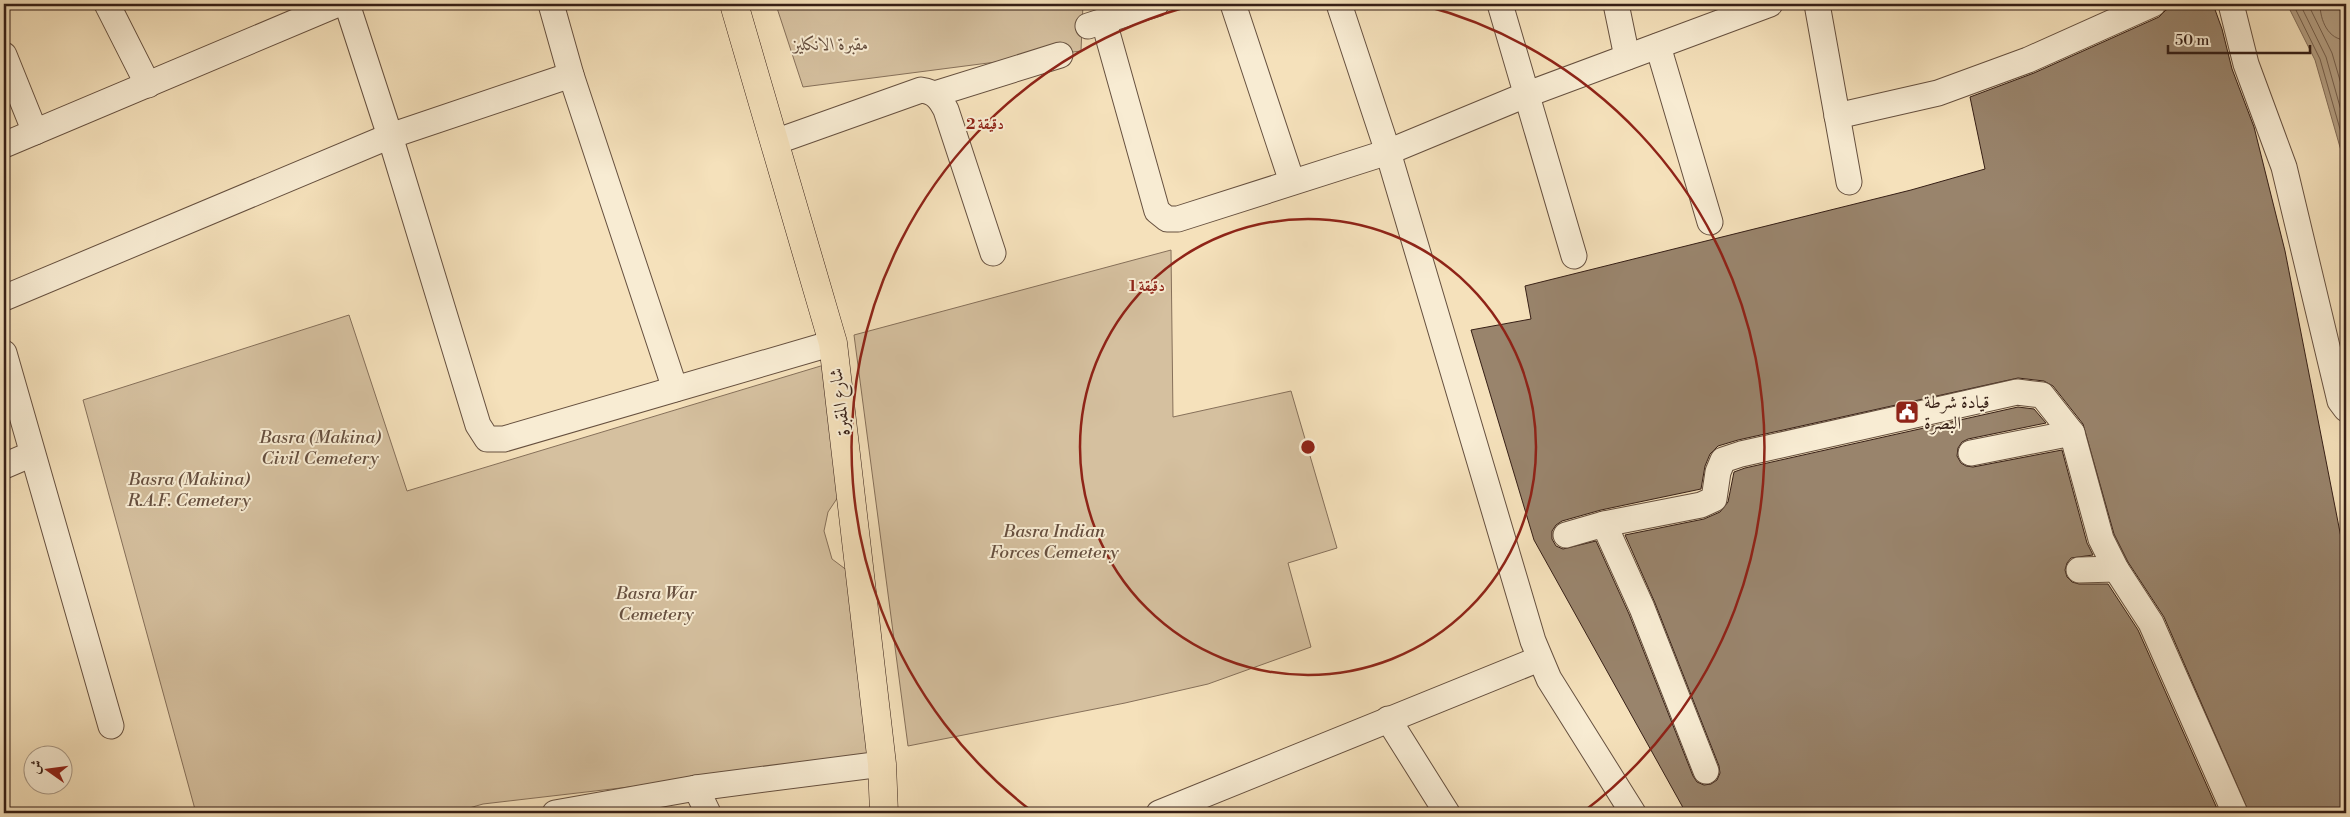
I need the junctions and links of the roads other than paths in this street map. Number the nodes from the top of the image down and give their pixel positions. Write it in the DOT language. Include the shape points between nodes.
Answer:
graph roads {
  1 [pos="107,4"];
  2 [pos="338,4"];
  3 [pos="347,4"];
  4 [pos="551,4"];
  5 [pos="734,4"];
  6 [pos="1156,4"];
  7 [pos="1233,4"];
  8 [pos="1339,4"];
  9 [pos="1500,4"];
  10 [pos="1616,4"];
  11 [pos="1770,4"];
  12 [pos="1817,4"];
  13 [pos="2153,4"];
  14 [pos="2231,4"];
  15 [pos="283,14"];
  16 [pos="1658,46"];
  17 [pos="4,55"];
  18 [pos="1060,55"];
  19 [pos="1627,57"];
  20 [pos="571,75"];
  21 [pos="148,85"];
  22 [pos="935,94"];
  23 [pos="1528,94"];
  24 [pos="1837,116"];
  25 [pos="35,132"];
  26 [pos="390,136"];
  27 [pos="775,142"];
  28 [pos="4,145"];
  29 [pos="1388,152"];
  30 [pos="1292,182"];
  31 [pos="1849,182"];
  32 [pos="1710,222"];
  33 [pos="993,253"];
  34 [pos="1574,256"];
  35 [pos="4,298"];
  36 [pos="833,343"];
  37 [pos="4,354"];
  38 [pos="675,389"];
  39 [pos="2346,409"];
  40 [pos="2072,433"];
  41 [pos="32,454"];
  42 [pos="1971,454"];
  43 [pos="4,466"];
  44 [pos="1604,524"];
  45 [pos="1566,535"];
  46 [pos="2116,568"];
  47 [pos="2079,570"];
  48 [pos="1539,659"];
  49 [pos="1388,719"];
  50 [pos="111,726"];
  51 [pos="882,764"];
  52 [pos="1706,771"];
  53 [pos="696,788"];
  54 [pos="555,813"];
  55 [pos="708,813"];
  56 [pos="884,813"];
  57 [pos="1159,813"];
  58 [pos="1447,813"];
  59 [pos="1633,813"];
  60 [pos="2236,813"];
  1 -- 21 [label="street"];
  2 -- 15 [label="street"];
  3 -- 26 [label="street"];
  4 -- 20 [label="street"];
  5 -- 27 [label="main road, شارع المقبرة"];
  6 -- 30 [label="street" via="1096,24 1157,211 1167,219 1178,218"];
  7 -- 30 [label="street"];
  8 -- 29 [label="street"];
  9 -- 23 [label="street"];
  10 -- 19 [label="street"];
  11 -- 16 [label="street"];
  12 -- 24 [label="street"];
  13 -- 24 [label="street" via="2028,60 1938,93"];
  14 -- 39 [label="street" via="2246,64 2284,167 2340,401"];
  15 -- 21 [label="street"];
  16 -- 19 [label="street"];
  16 -- 32 [label="street"];
  17 -- 25 [label="street"];
  18 -- 22 [label="street"];
  19 -- 23 [label="street"];
  20 -- 26 [label="street"];
  20 -- 38 [label="street"];
  21 -- 25 [label="street"];
  22 -- 27 [label="street" via="921,90"];
  22 -- 33 [label="street" via="946,110"];
  23 -- 29 [label="street"];
  23 -- 34 [label="street"];
  24 -- 31 [label="street"];
  25 -- 28 [label="street"];
  26 -- 35 [label="street"];
  26 -- 38 [label="street" via="478,425 488,439 504,439"];
  27 -- 36 [label="main road, شارع المقبرة"];
  29 -- 30 [label="street"];
  29 -- 48 [label="street"];
  36 -- 38 [label="street"];
  36 -- 51 [label="main road, شارع المقبرة"];
  37 -- 41 [label="street"];
  40 -- 42 [label="street"];
  40 -- 44 [label="street" via="2042,395 2017,392 1741,454 1723,460 1714,500"];
  40 -- 46 [label="street" via="2101,539"];
  41 -- 43 [label="street"];
  41 -- 50 [label="street"];
  44 -- 45 [label="street"];
  44 -- 52 [label="street" via="1642,608"];
  46 -- 47 [label="street"];
  46 -- 60 [label="street" via="2151,623"];
  48 -- 49 [label="street"];
  48 -- 59 [label="street"];
  49 -- 57 [label="street"];
  49 -- 58 [label="street"];
  51 -- 53 [label="street"];
  51 -- 56 [label="main road, شارع المقبرة"];
  53 -- 54 [label="street"];
  53 -- 55 [label="street"];
}
